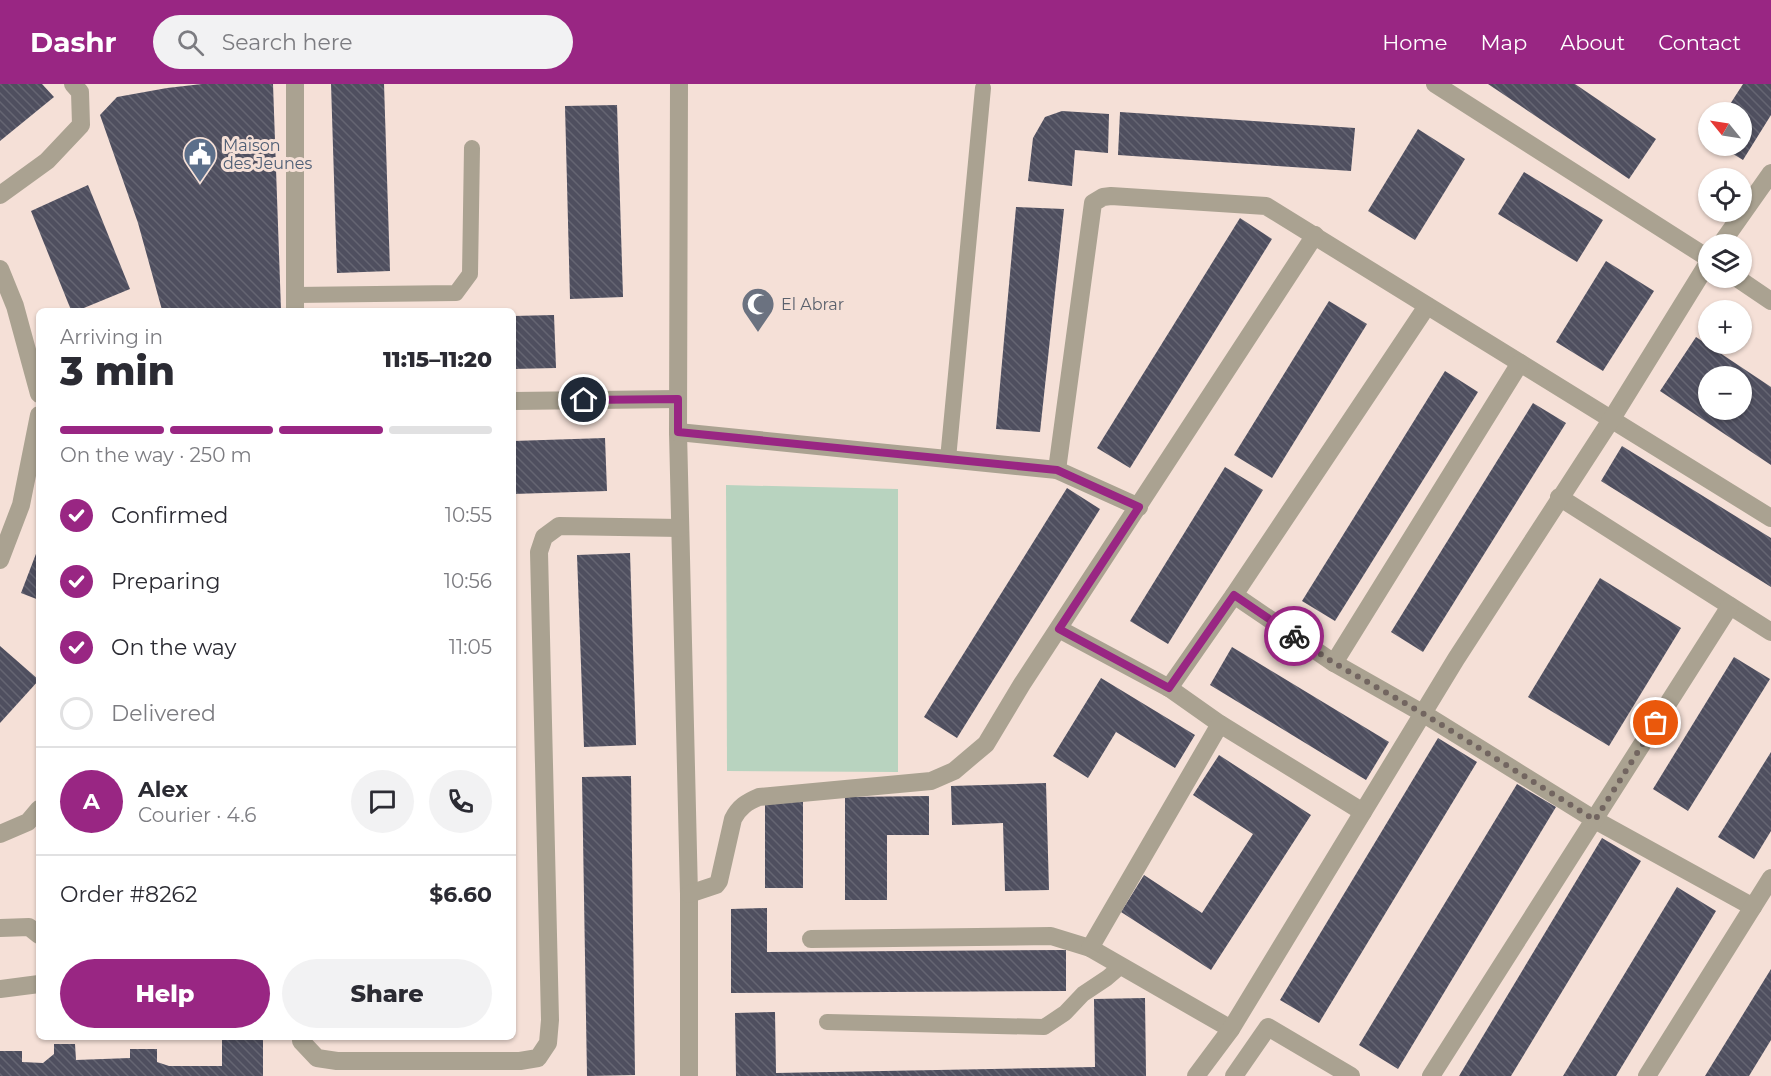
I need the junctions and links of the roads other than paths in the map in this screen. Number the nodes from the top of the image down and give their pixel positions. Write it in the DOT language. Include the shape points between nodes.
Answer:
graph roads {
  1 [pos="73,84"];
  2 [pos="294,84"];
  3 [pos="679,84"];
  4 [pos="1435,84"];
  5 [pos="983,88"];
  6 [pos="472,148"];
  7 [pos="1771,173"];
  8 [pos="0,195"];
  9 [pos="1728,234"];
  10 [pos="1315,235"];
  11 [pos="1698,255"];
  12 [pos="0,269"];
  13 [pos="1698,277"];
  14 [pos="1752,288"];
  15 [pos="1771,301"];
  16 [pos="295,303"];
  17 [pos="1427,306"];
  18 [pos="1520,363"];
  19 [pos="36,383"];
  20 [pos="678,399"];
  21 [pos="516,401"];
  22 [pos="1611,420"];
  23 [pos="36,430"];
  24 [pos="678,432"];
  25 [pos="948,459"];
  26 [pos="1057,470"];
  27 [pos="1559,497"];
  28 [pos="1139,507"];
  29 [pos="1771,519"];
  30 [pos="680,528"];
  31 [pos="0,560"];
  32 [pos="1234,595"];
  33 [pos="1730,606"];
  34 [pos="1059,629"];
  35 [pos="1771,632"];
  36 [pos="1334,663"];
  37 [pos="1169,688"];
  38 [pos="1424,714"];
  39 [pos="1220,724"];
  40 [pos="1363,812"];
  41 [pos="36,813"];
  42 [pos="1595,820"];
  43 [pos="0,834"];
  44 [pos="1771,878"];
  45 [pos="689,894"];
  46 [pos="1753,907"];
  47 [pos="0,928"];
  48 [pos="36,933"];
  49 [pos="811,939"];
  50 [pos="1090,948"];
  51 [pos="1121,966"];
  52 [pos="36,984"];
  53 [pos="0,989"];
  54 [pos="827,1022"];
  55 [pos="1232,1029"];
  56 [pos="301,1040"];
  57 [pos="689,1076"];
  58 [pos="1196,1076"];
  59 [pos="1234,1076"];
  60 [pos="1351,1076"];
  61 [pos="1431,1076"];
  62 [pos="1647,1076"];
  1 -- 8 [label="street" via="80,92 81,125 47,161"];
  2 -- 16 [label="street"];
  3 -- 20 [label="street"];
  4 -- 11 [label="street"];
  5 -- 25 [label="lane"];
  6 -- 16 [label="lane" via="471,274 456,293"];
  7 -- 9 [label="street"];
  10 -- 17 [label="street"];
  10 -- 26 [label="street" via="1266,206 1111,196 1093,203"];
  10 -- 28 [label="street"];
  12 -- 19 [label="street" via="15,306"];
  13 -- 22 [label="street"];
  14 -- 15 [label="street"];
  17 -- 18 [label="street"];
  17 -- 32 [label="street"];
  18 -- 22 [label="street"];
  18 -- 36 [label="street"];
  20 -- 21 [label="street"];
  20 -- 24 [label="street"];
  22 -- 27 [label="street"];
  22 -- 29 [label="street"];
  23 -- 31 [label="street" via="21,505"];
  24 -- 25 [label="street"];
  24 -- 30 [label="street"];
  25 -- 26 [label="street"];
  26 -- 28 [label="street"];
  27 -- 33 [label="street"];
  27 -- 38 [label="street"];
  28 -- 34 [label="street"];
  30 -- 45 [label="street"];
  30 -- 56 [label="street" via="559,526 544,537 539,552 550,1020 548,1043 538,1058 337,1060 317,1058"];
  32 -- 36 [label="street"];
  32 -- 37 [label="street"];
  33 -- 35 [label="street"];
  33 -- 42 [label="street"];
  34 -- 37 [label="street"];
  34 -- 45 [label="street" via="986,744 954,771 931,781 759,797 738,810 733,819 719,881"];
  36 -- 38 [label="street"];
  37 -- 39 [label="street"];
  38 -- 40 [label="street"];
  38 -- 42 [label="street"];
  39 -- 40 [label="street"];
  39 -- 50 [label="street"];
  40 -- 55 [label="street"];
  41 -- 43 [label="street" via="28,822"];
  42 -- 46 [label="street"];
  42 -- 61 [label="street"];
  44 -- 46 [label="street"];
  45 -- 57 [label="street"];
  46 -- 62 [label="street"];
  47 -- 48 [label="street" via="29,927"];
  49 -- 50 [label="street" via="1051,936"];
  50 -- 51 [label="street"];
  51 -- 54 [label="lane" via="1044,1027"];
  51 -- 55 [label="street"];
  52 -- 53 [label="street"];
  55 -- 58 [label="street"];
  59 -- 60 [label="street" via="1268,1027"];
}
